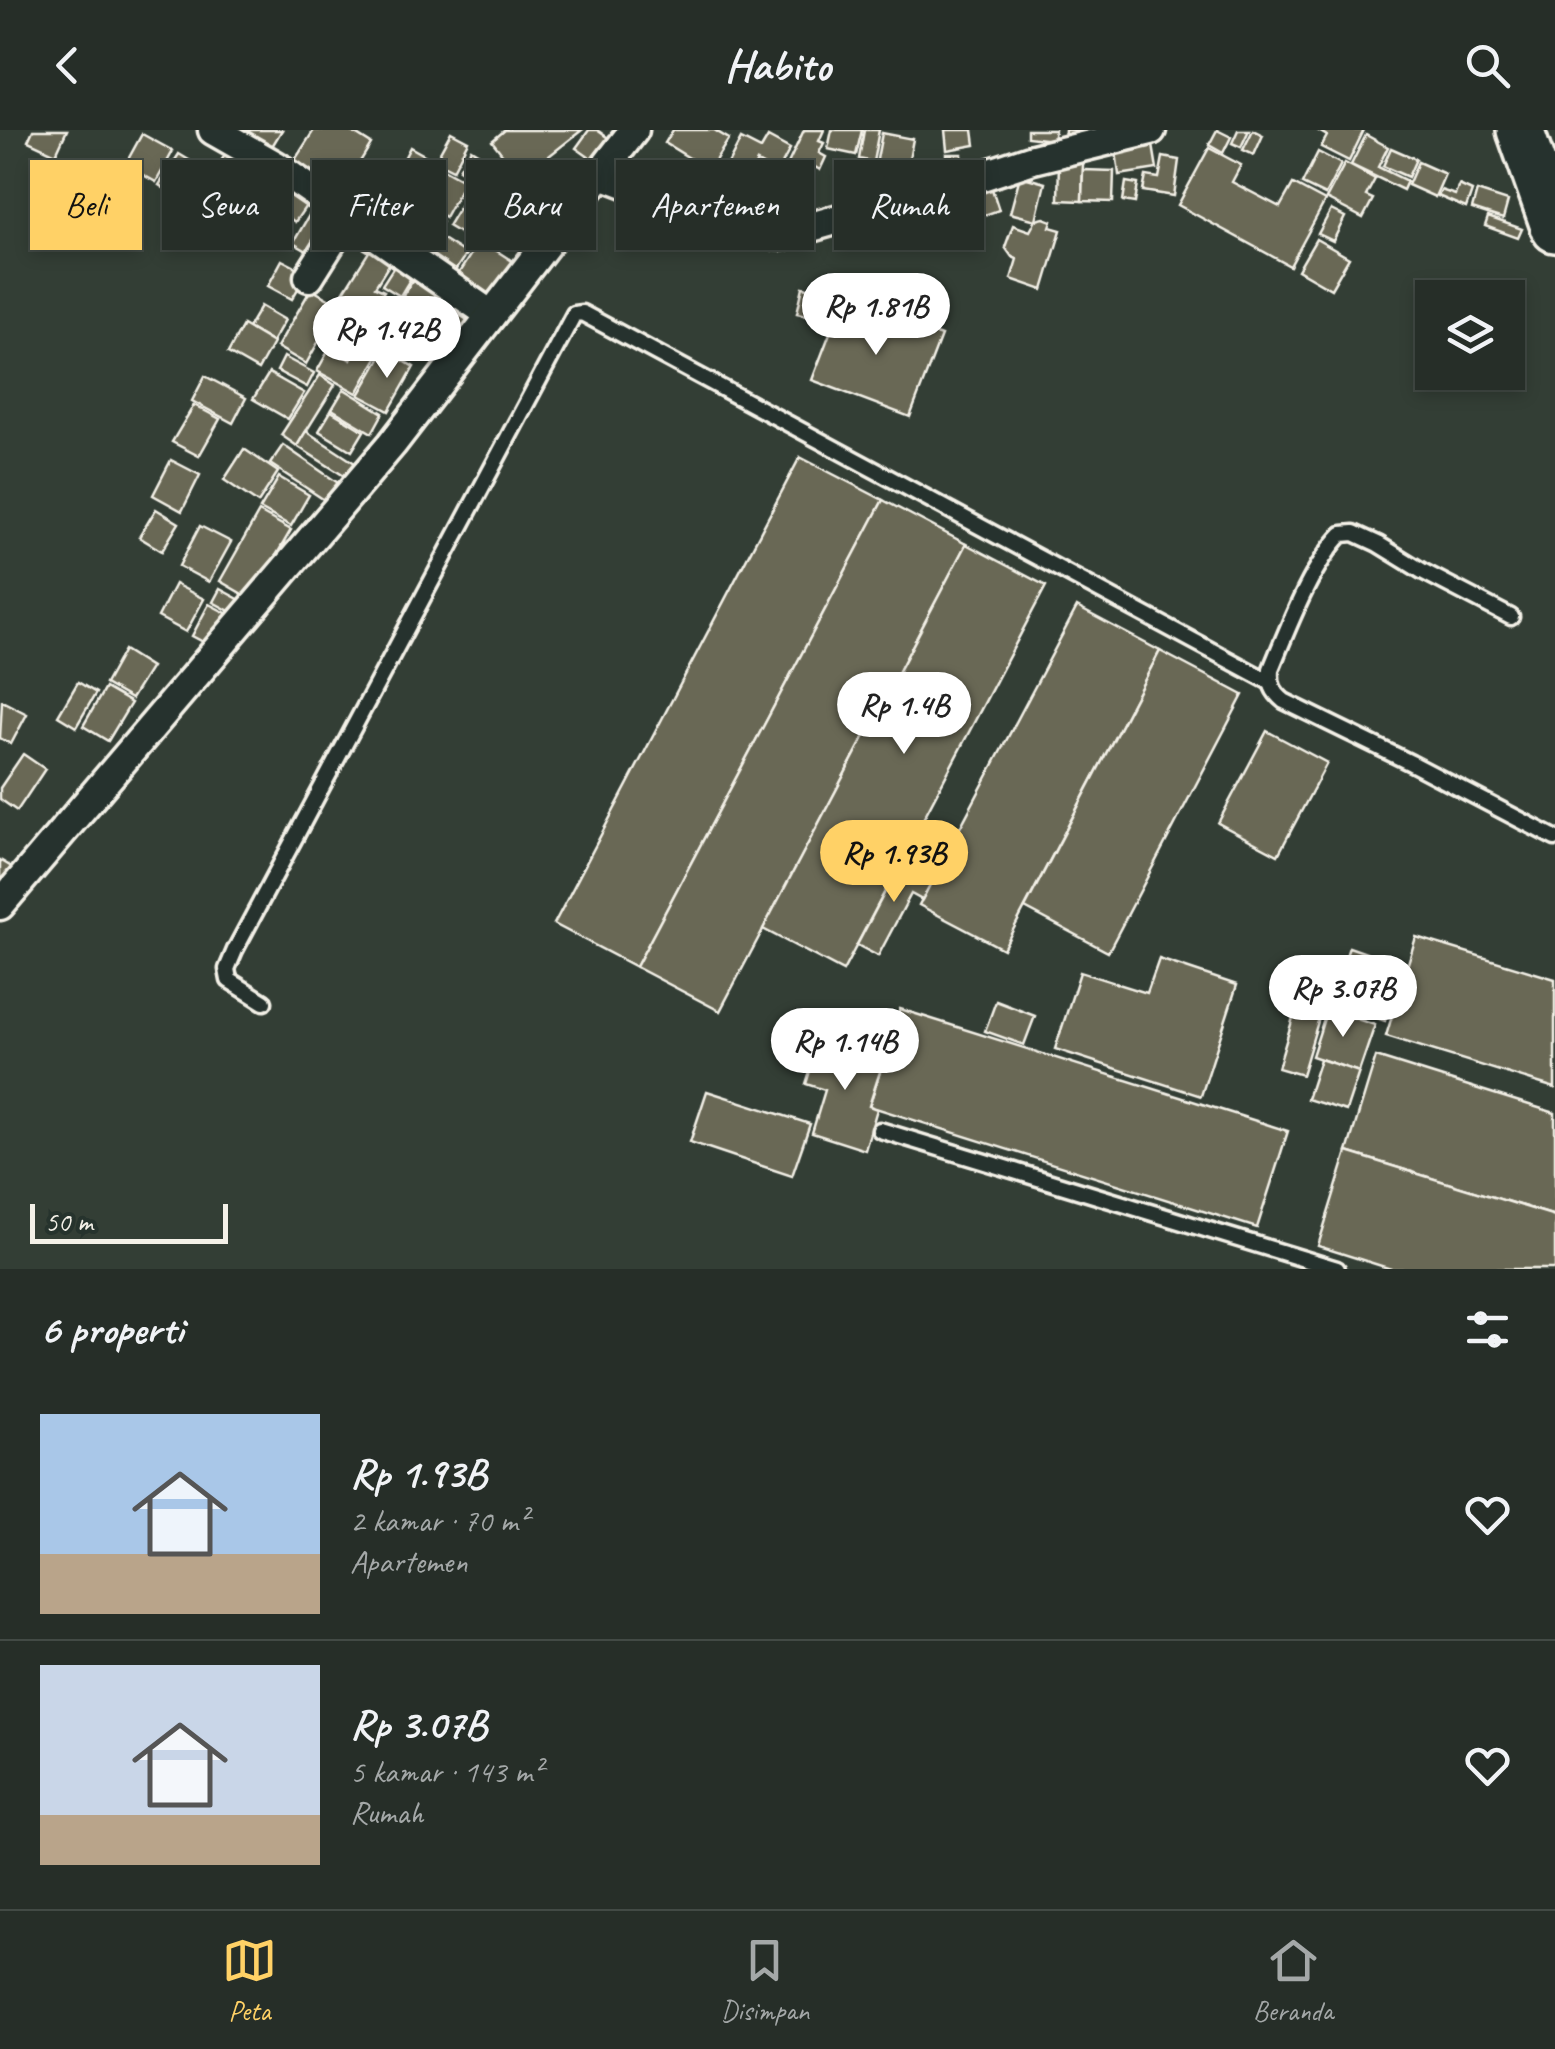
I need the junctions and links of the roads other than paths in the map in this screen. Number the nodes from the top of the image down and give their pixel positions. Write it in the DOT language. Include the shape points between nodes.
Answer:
graph roads {
  1 [pos="213,130"];
  2 [pos="634,130"];
  3 [pos="1151,130"];
  4 [pos="1520,130"];
  5 [pos="601,174"];
  6 [pos="312,190"];
  7 [pos="1555,230"];
  8 [pos="326,250"];
  9 [pos="398,250"];
  10 [pos="309,277"];
  11 [pos="491,315"];
  12 [pos="1511,617"];
  13 [pos="1270,682"];
  14 [pos="1555,838"];
  15 [pos="0,906"];
  16 [pos="264,1002"];
  17 [pos="880,1130"];
  18 [pos="1336,1269"];
  1 -- 6 [label="street"];
  2 -- 5 [label="street"];
  3 -- 5 [label="street" via="771,236"];
  4 -- 7 [label="main road"];
  5 -- 11 [label="street"];
  8 -- 10 [label="street"];
  9 -- 11 [label="street"];
  11 -- 15 [label="street" via="392,444"];
  12 -- 13 [label="lane" via="1378,544 1342,534 1304,595"];
  13 -- 14 [label="lane" via="1284,701"];
  13 -- 16 [label="lane" via="574,314 235,950 229,980"];
  17 -- 18 [label="lane"];
}
